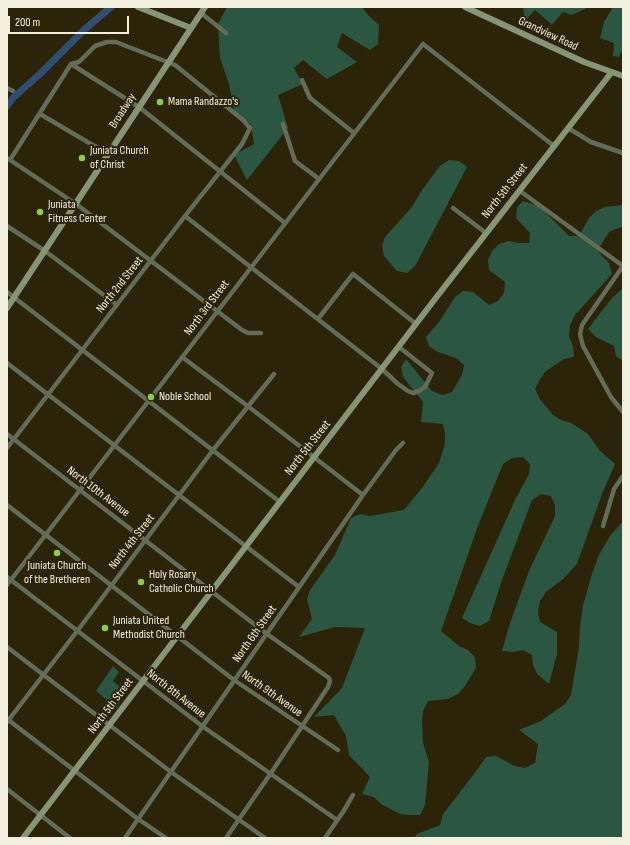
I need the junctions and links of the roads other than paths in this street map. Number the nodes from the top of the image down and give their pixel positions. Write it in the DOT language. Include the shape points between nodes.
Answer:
graph roads {
  1 [pos="138,7"];
  2 [pos="205,7"];
  3 [pos="466,7"];
  4 [pos="201,13"];
  5 [pos="191,28"];
  6 [pos="226,33"];
  7 [pos="168,62"];
  8 [pos="71,64"];
  9 [pos="611,73"];
  10 [pos="623,76"];
  11 [pos="302,80"];
  12 [pos="7,88"];
  13 [pos="13,91"];
  14 [pos="139,107"];
  15 [pos="40,114"];
  16 [pos="283,124"];
  17 [pos="568,128"];
  18 [pos="354,133"];
  19 [pos="554,146"];
  20 [pos="623,153"];
  21 [pos="108,154"];
  22 [pos="8,159"];
  23 [pos="220,171"];
  24 [pos="319,179"];
  25 [pos="520,191"];
  26 [pos="76,204"];
  27 [pos="453,208"];
  28 [pos="185,216"];
  29 [pos="285,223"];
  30 [pos="7,226"];
  31 [pos="486,233"];
  32 [pos="46,251"];
  33 [pos="151,260"];
  34 [pos="623,266"];
  35 [pos="251,267"];
  36 [pos="7,292"];
  37 [pos="15,298"];
  38 [pos="117,305"];
  39 [pos="7,308"];
  40 [pos="217,311"];
  41 [pos="318,319"];
  42 [pos="416,324"];
  43 [pos="261,333"];
  44 [pos="399,347"];
  45 [pos="83,350"];
  46 [pos="182,357"];
  47 [pos="7,363"];
  48 [pos="382,370"];
  49 [pos="274,374"];
  50 [pos="48,394"];
  51 [pos="149,400"];
  52 [pos="249,407"];
  53 [pos="623,412"];
  54 [pos="7,434"];
  55 [pos="14,439"];
  56 [pos="403,443"];
  57 [pos="114,446"];
  58 [pos="7,448"];
  59 [pos="213,450"];
  60 [pos="315,457"];
  61 [pos="623,476"];
  62 [pos="79,491"];
  63 [pos="363,495"];
  64 [pos="180,496"];
  65 [pos="280,502"];
  66 [pos="7,505"];
  67 [pos="603,526"];
  68 [pos="46,535"];
  69 [pos="146,541"];
  70 [pos="246,547"];
  71 [pos="9,579"];
  72 [pos="7,585"];
  73 [pos="111,585"];
  74 [pos="299,588"];
  75 [pos="212,592"];
  76 [pos="78,630"];
  77 [pos="267,634"];
  78 [pos="177,636"];
  79 [pos="7,647"];
  80 [pos="43,675"];
  81 [pos="234,680"];
  82 [pos="143,681"];
  83 [pos="7,720"];
  84 [pos="109,726"];
  85 [pos="202,726"];
  86 [pos="302,726"];
  87 [pos="338,750"];
  88 [pos="75,770"];
  89 [pos="171,772"];
  90 [pos="271,773"];
  91 [pos="7,789"];
  92 [pos="353,795"];
  93 [pos="41,815"];
  94 [pos="138,819"];
  95 [pos="238,820"];
  96 [pos="337,820"];
  97 [pos="23,838"];
  98 [pos="70,838"];
  99 [pos="125,838"];
  100 [pos="166,838"];
  101 [pos="226,838"];
  102 [pos="265,838"];
  103 [pos="325,838"];
  1 -- 5 [label="street"];
  2 -- 4 [label="street, Broadway"];
  3 -- 9 [label="street, Grandview Road"];
  4 -- 5 [label="street, Broadway"];
  4 -- 6 [label="street"];
  5 -- 7 [label="street, Broadway"];
  7 -- 8 [label="street" via="116,42 107,42 95,46 79,62"];
  7 -- 14 [label="street, Broadway"];
  7 -- 23 [label="street, North 2nd Street" via="175,65 250,128 242,144"];
  8 -- 14 [label="street"];
  8 -- 15 [label="street"];
  9 -- 10 [label="street, Grandview Road"];
  9 -- 17 [label="street, North 5th Street"];
  11 -- 18 [label="street" via="310,98"];
  12 -- 13 [label="street"];
  14 -- 21 [label="street, Broadway"];
  14 -- 23 [label="street"];
  15 -- 21 [label="street"];
  15 -- 22 [label="street"];
  16 -- 24 [label="street" via="294,161"];
  17 -- 19 [label="street, North 5th Street"];
  17 -- 20 [label="street" via="590,142"];
  18 -- 19 [label="street, North 3rd Street" via="423,44"];
  18 -- 24 [label="street, North 3rd Street"];
  19 -- 25 [label="street, North 5th Street"];
  21 -- 26 [label="street, Broadway"];
  22 -- 26 [label="street"];
  23 -- 28 [label="street, North 2nd Street"];
  23 -- 29 [label="street"];
  24 -- 29 [label="street, North 3rd Street"];
  25 -- 31 [label="street, North 5th Street"];
  25 -- 34 [label="street"];
  26 -- 32 [label="street, Broadway"];
  26 -- 33 [label="street"];
  27 -- 31 [label="street"];
  28 -- 33 [label="street, North 2nd Street"];
  28 -- 35 [label="street"];
  29 -- 35 [label="street, North 3rd Street"];
  30 -- 32 [label="street"];
  31 -- 42 [label="street, North 5th Street"];
  32 -- 37 [label="street, Broadway"];
  32 -- 38 [label="street"];
  33 -- 38 [label="street, North 2nd Street"];
  33 -- 40 [label="street"];
  34 -- 53 [label="street" via="580,330 583,346 611,397"];
  35 -- 40 [label="street, North 3rd Street"];
  35 -- 41 [label="street"];
  36 -- 37 [label="street"];
  37 -- 39 [label="street, Broadway"];
  37 -- 45 [label="street"];
  38 -- 45 [label="street, North 2nd Street"];
  40 -- 43 [label="street" via="242,330 248,333"];
  40 -- 46 [label="street, North 3rd Street"];
  41 -- 42 [label="street" via="353,274"];
  41 -- 48 [label="street"];
  42 -- 44 [label="street, North 5th Street"];
  44 -- 48 [label="street, North 5th Street"];
  44 -- 48 [label="street" via="432,373 425,387 413,393"];
  45 -- 50 [label="street, North 2nd Street"];
  45 -- 51 [label="street"];
  46 -- 51 [label="street, North 3rd Street"];
  46 -- 52 [label="street"];
  47 -- 50 [label="street"];
  48 -- 60 [label="street, North 5th Street"];
  49 -- 52 [label="street, North 4th Street"];
  50 -- 55 [label="street, North 2nd Street"];
  50 -- 57 [label="street"];
  51 -- 57 [label="street, North 3rd Street"];
  51 -- 59 [label="street"];
  52 -- 59 [label="street, North 4th Street"];
  52 -- 60 [label="street"];
  54 -- 55 [label="street, North 10th Avenue"];
  55 -- 58 [label="street, North 2nd Street"];
  55 -- 62 [label="street, North 10th Avenue"];
  56 -- 63 [label="street, North 6th Street"];
  57 -- 62 [label="street, North 3rd Street"];
  57 -- 64 [label="street"];
  59 -- 64 [label="street, North 4th Street"];
  59 -- 65 [label="street"];
  60 -- 63 [label="street"];
  60 -- 65 [label="street, North 5th Street"];
  61 -- 67 [label="street" via="614,489"];
  62 -- 68 [label="street, North 3rd Street"];
  62 -- 69 [label="street, North 10th Avenue"];
  63 -- 74 [label="street, North 6th Street"];
  64 -- 69 [label="street, North 4th Street"];
  64 -- 70 [label="street"];
  65 -- 70 [label="street, North 5th Street"];
  66 -- 68 [label="street, North 9th Avenue"];
  68 -- 71 [label="street, North 3rd Street"];
  68 -- 73 [label="street, North 9th Avenue"];
  69 -- 73 [label="street, North 4th Street"];
  69 -- 75 [label="street, North 10th Avenue"];
  70 -- 74 [label="street"];
  70 -- 75 [label="street, North 5th Street"];
  71 -- 72 [label="street, North 3rd Street"];
  71 -- 76 [label="street, North 8th Avenue"];
  73 -- 76 [label="street, North 4th Street"];
  73 -- 78 [label="street, North 9th Avenue"];
  74 -- 77 [label="street, North 6th Street"];
  75 -- 77 [label="street, North 10th Avenue"];
  75 -- 78 [label="street, North 5th Street"];
  76 -- 80 [label="street, North 4th Street"];
  76 -- 82 [label="street, North 8th Avenue"];
  77 -- 81 [label="street, North 6th Street"];
  77 -- 86 [label="street, North 10th Avenue" via="327,676 330,681"];
  78 -- 81 [label="street, North 9th Avenue"];
  78 -- 82 [label="street, North 5th Street"];
  79 -- 80 [label="street"];
  80 -- 83 [label="street, North 4th Street"];
  80 -- 84 [label="street"];
  81 -- 85 [label="street, North 6th Street"];
  81 -- 86 [label="street, North 9th Avenue"];
  82 -- 84 [label="street, North 5th Street"];
  82 -- 85 [label="street, North 8th Avenue"];
  83 -- 88 [label="street"];
  84 -- 88 [label="street, North 5th Street"];
  84 -- 89 [label="street"];
  85 -- 89 [label="street, North 6th Street"];
  85 -- 90 [label="street, North 8th Avenue"];
  86 -- 87 [label="street, North 9th Avenue"];
  86 -- 90 [label="street"];
  88 -- 93 [label="street, North 5th Street"];
  88 -- 94 [label="street"];
  89 -- 94 [label="street, North 6th Street"];
  89 -- 95 [label="street"];
  90 -- 95 [label="street"];
  90 -- 96 [label="street, North 8th Avenue"];
  91 -- 93 [label="street"];
  92 -- 96 [label="street"];
  93 -- 97 [label="street, North 5th Street"];
  93 -- 98 [label="street"];
  94 -- 99 [label="street, North 6th Street"];
  94 -- 100 [label="street"];
  95 -- 101 [label="street"];
  95 -- 102 [label="street"];
  96 -- 103 [label="street"];
}
